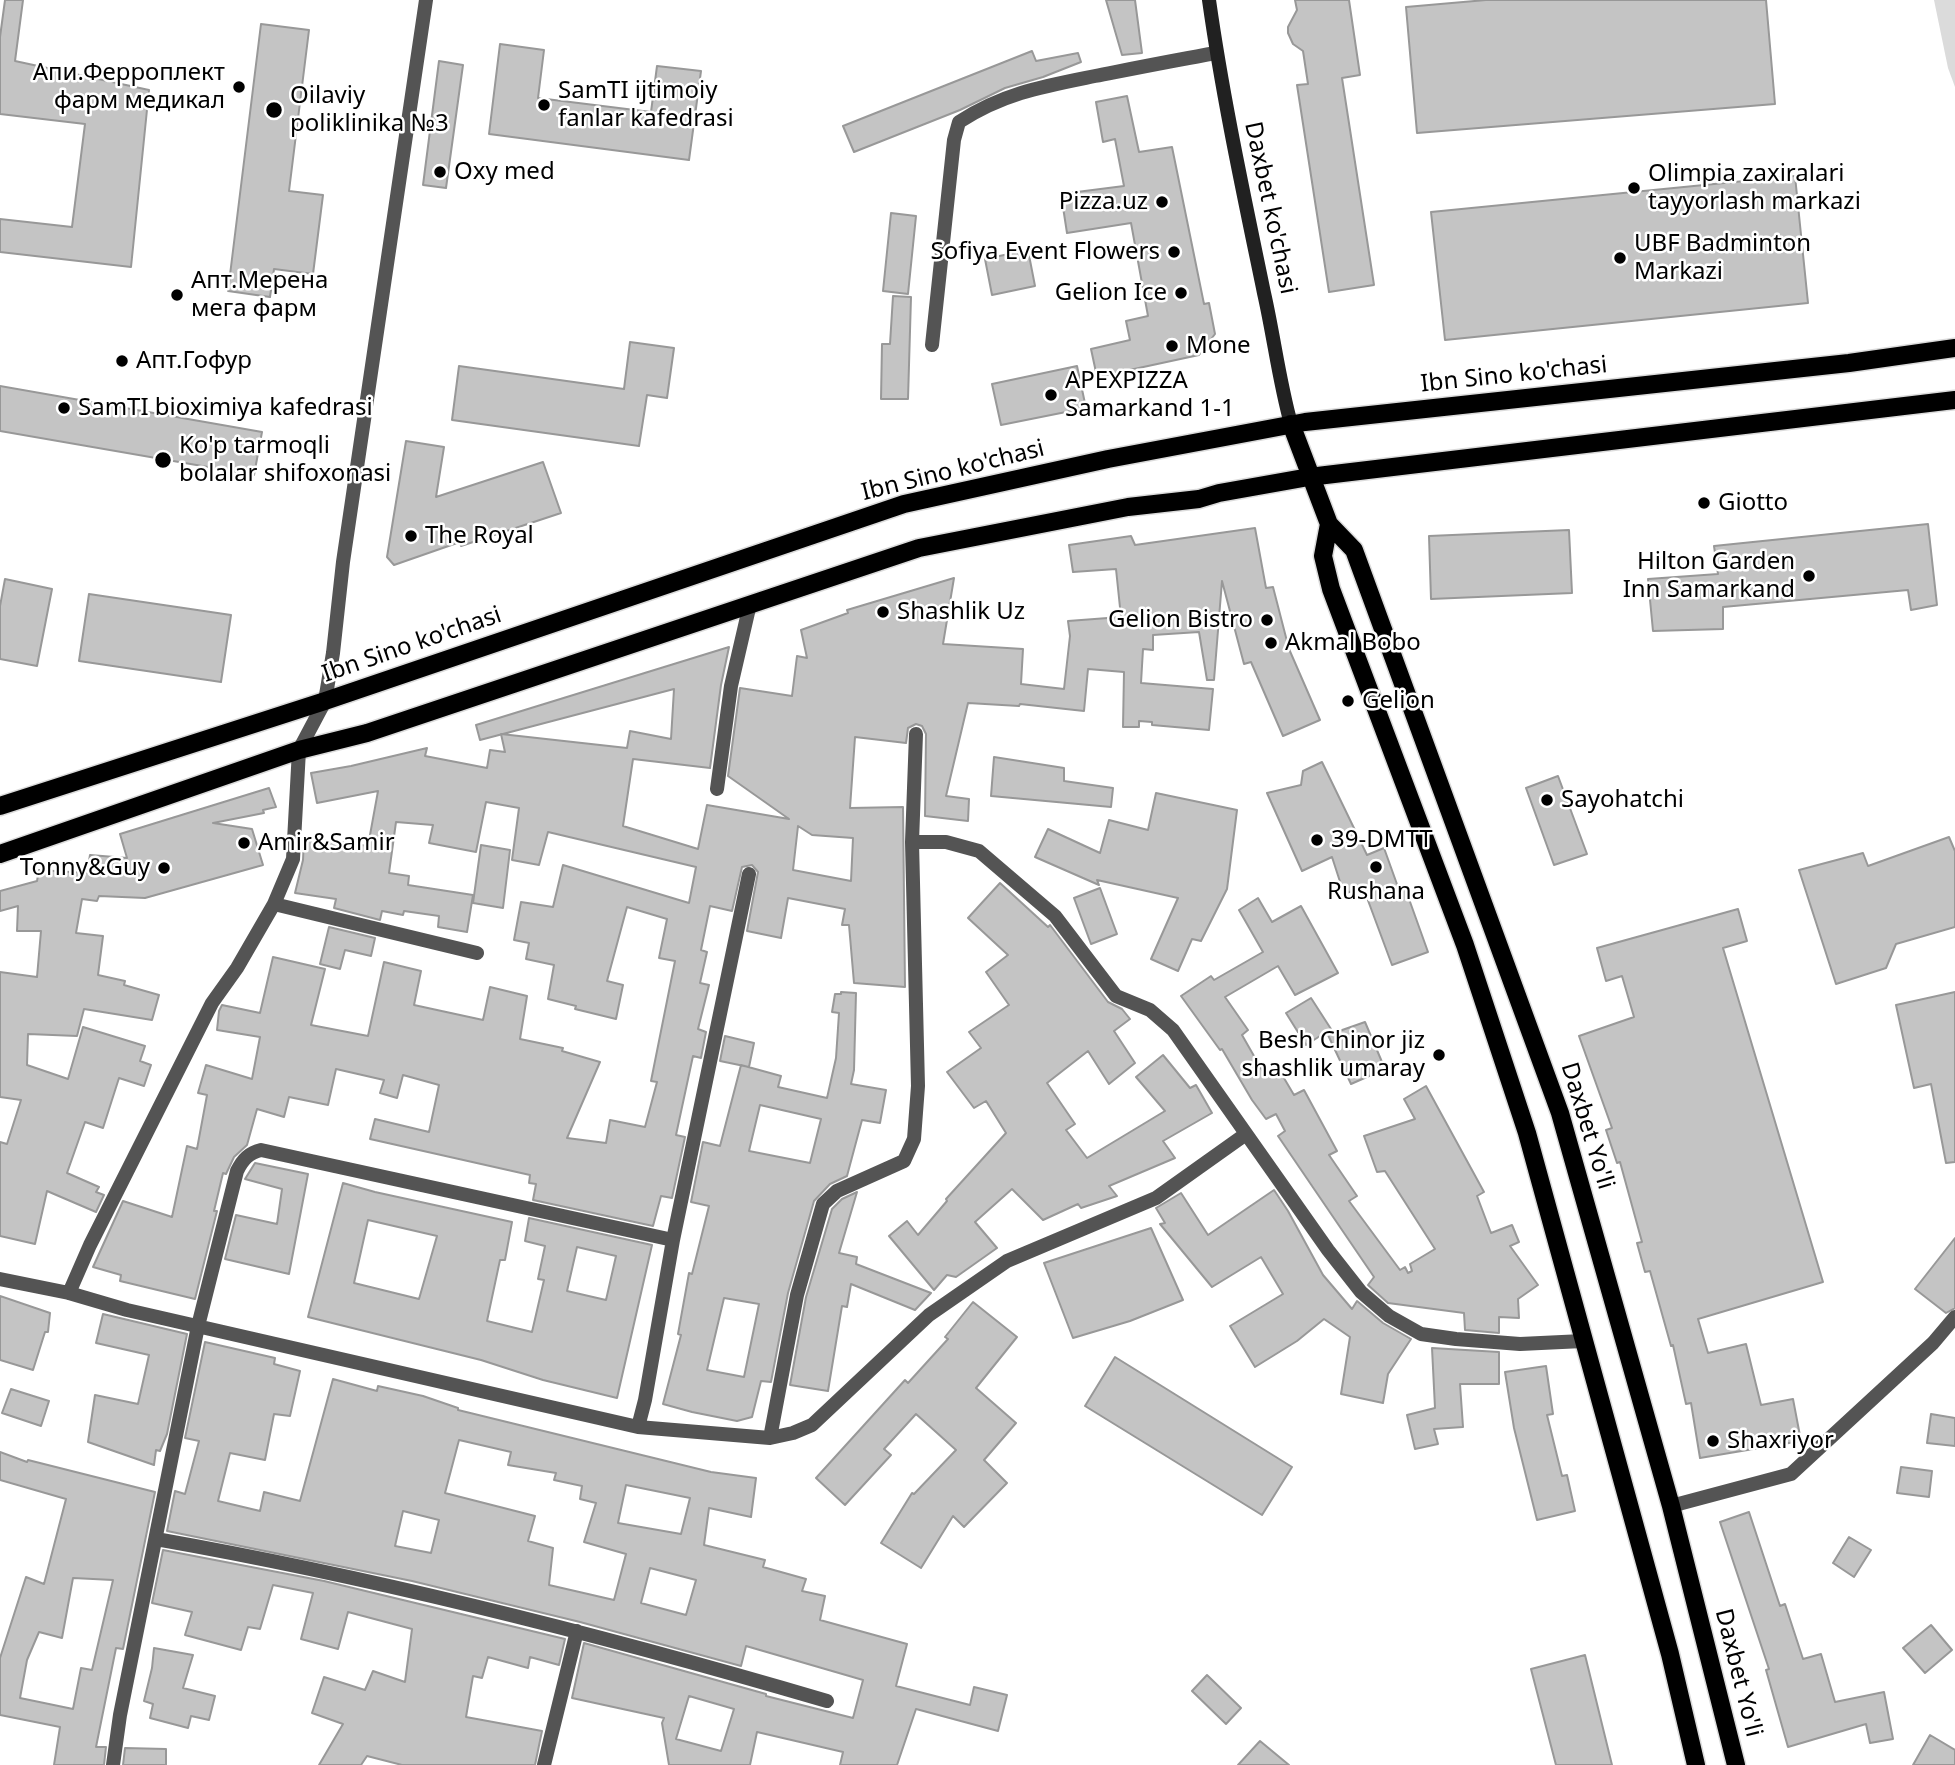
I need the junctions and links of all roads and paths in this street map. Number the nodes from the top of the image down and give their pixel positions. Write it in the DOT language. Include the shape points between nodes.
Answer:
graph roads {
  1 [pos="426,0"];
  2 [pos="1209,0"];
  3 [pos="1216,53"];
  4 [pos="932,345"];
  5 [pos="1955,348"];
  6 [pos="1955,400"];
  7 [pos="1291,424"];
  8 [pos="1309,477"];
  9 [pos="1329,524"];
  10 [pos="750,604"];
  11 [pos="325,701"];
  12 [pos="916,734"];
  13 [pos="299,750"];
  14 [pos="717,789"];
  15 [pos="0,806"];
  16 [pos="912,842"];
  17 [pos="0,854"];
  18 [pos="749,874"];
  19 [pos="274,904"];
  20 [pos="477,953"];
  21 [pos="1246,1134"];
  22 [pos="673,1240"];
  23 [pos="0,1279"];
  24 [pos="69,1293"];
  25 [pos="1955,1317"];
  26 [pos="198,1326"];
  27 [pos="1583,1341"];
  28 [pos="638,1426"];
  29 [pos="770,1438"];
  30 [pos="1671,1506"];
  31 [pos="156,1539"];
  32 [pos="577,1632"];
  33 [pos="827,1701"];
  34 [pos="113,1765"];
  35 [pos="544,1765"];
  36 [pos="1696,1765"];
  37 [pos="1736,1765"];
  1 -- 11 [label="street"];
  2 -- 3 [label="main road, Daxbet ko'chasi"];
  3 -- 4 [label="street" via="1007,96 959,122"];
  3 -- 7 [label="main road, Daxbet ko'chasi"];
  5 -- 7 [label="main road, Ibn Sino ko'chasi"];
  6 -- 8 [label="main road"];
  7 -- 8 [label="main road, Daxbet Yo'li"];
  7 -- 11 [label="main road, Ibn Sino ko'chasi" via="904,504"];
  8 -- 9 [label="main road, Daxbet Yo'li"];
  8 -- 10 [label="main road" via="919,548"];
  9 -- 27 [label="main road" via="1323,556 1331,589 1470,958 1527,1133"];
  9 -- 30 [label="main road, Daxbet Yo'li" via="1354,550 1560,1113"];
  10 -- 13 [label="main road" via="367,733"];
  10 -- 14 [label="street" via="731,686"];
  11 -- 13 [label="street"];
  11 -- 15 [label="main road, Ibn Sino ko'chasi"];
  12 -- 16 [label="street"];
  13 -- 17 [label="main road"];
  13 -- 19 [label="street" via="293,859"];
  16 -- 21 [label="street" via="946,842 979,851 1019,883 1055,915 1116,996 1150,1010 1173,1030"];
  16 -- 29 [label="street" via="918,1086 914,1139 904,1161 837,1191 823,1203 797,1295"];
  18 -- 22 [label="street"];
  19 -- 20 [label="street"];
  19 -- 24 [label="street" via="212,1003"];
  21 -- 27 [label="street" via="1361,1292 1389,1316 1421,1334 1456,1339 1520,1344"];
  21 -- 29 [label="street" via="1156,1198 1007,1261 929,1315 812,1425"];
  22 -- 26 [label="street" via="261,1150 251,1153 237,1171"];
  22 -- 28 [label="street"];
  23 -- 24 [label="street"];
  24 -- 26 [label="street"];
  25 -- 30 [label="street" via="1933,1343 1790,1474"];
  26 -- 28 [label="street"];
  26 -- 31 [label="street"];
  27 -- 36 [label="main road"];
  28 -- 29 [label="street"];
  30 -- 37 [label="main road, Daxbet Yo'li"];
  31 -- 32 [label="street" via="253,1556"];
  31 -- 34 [label="street"];
  32 -- 33 [label="street"];
  32 -- 35 [label="street"];
}
